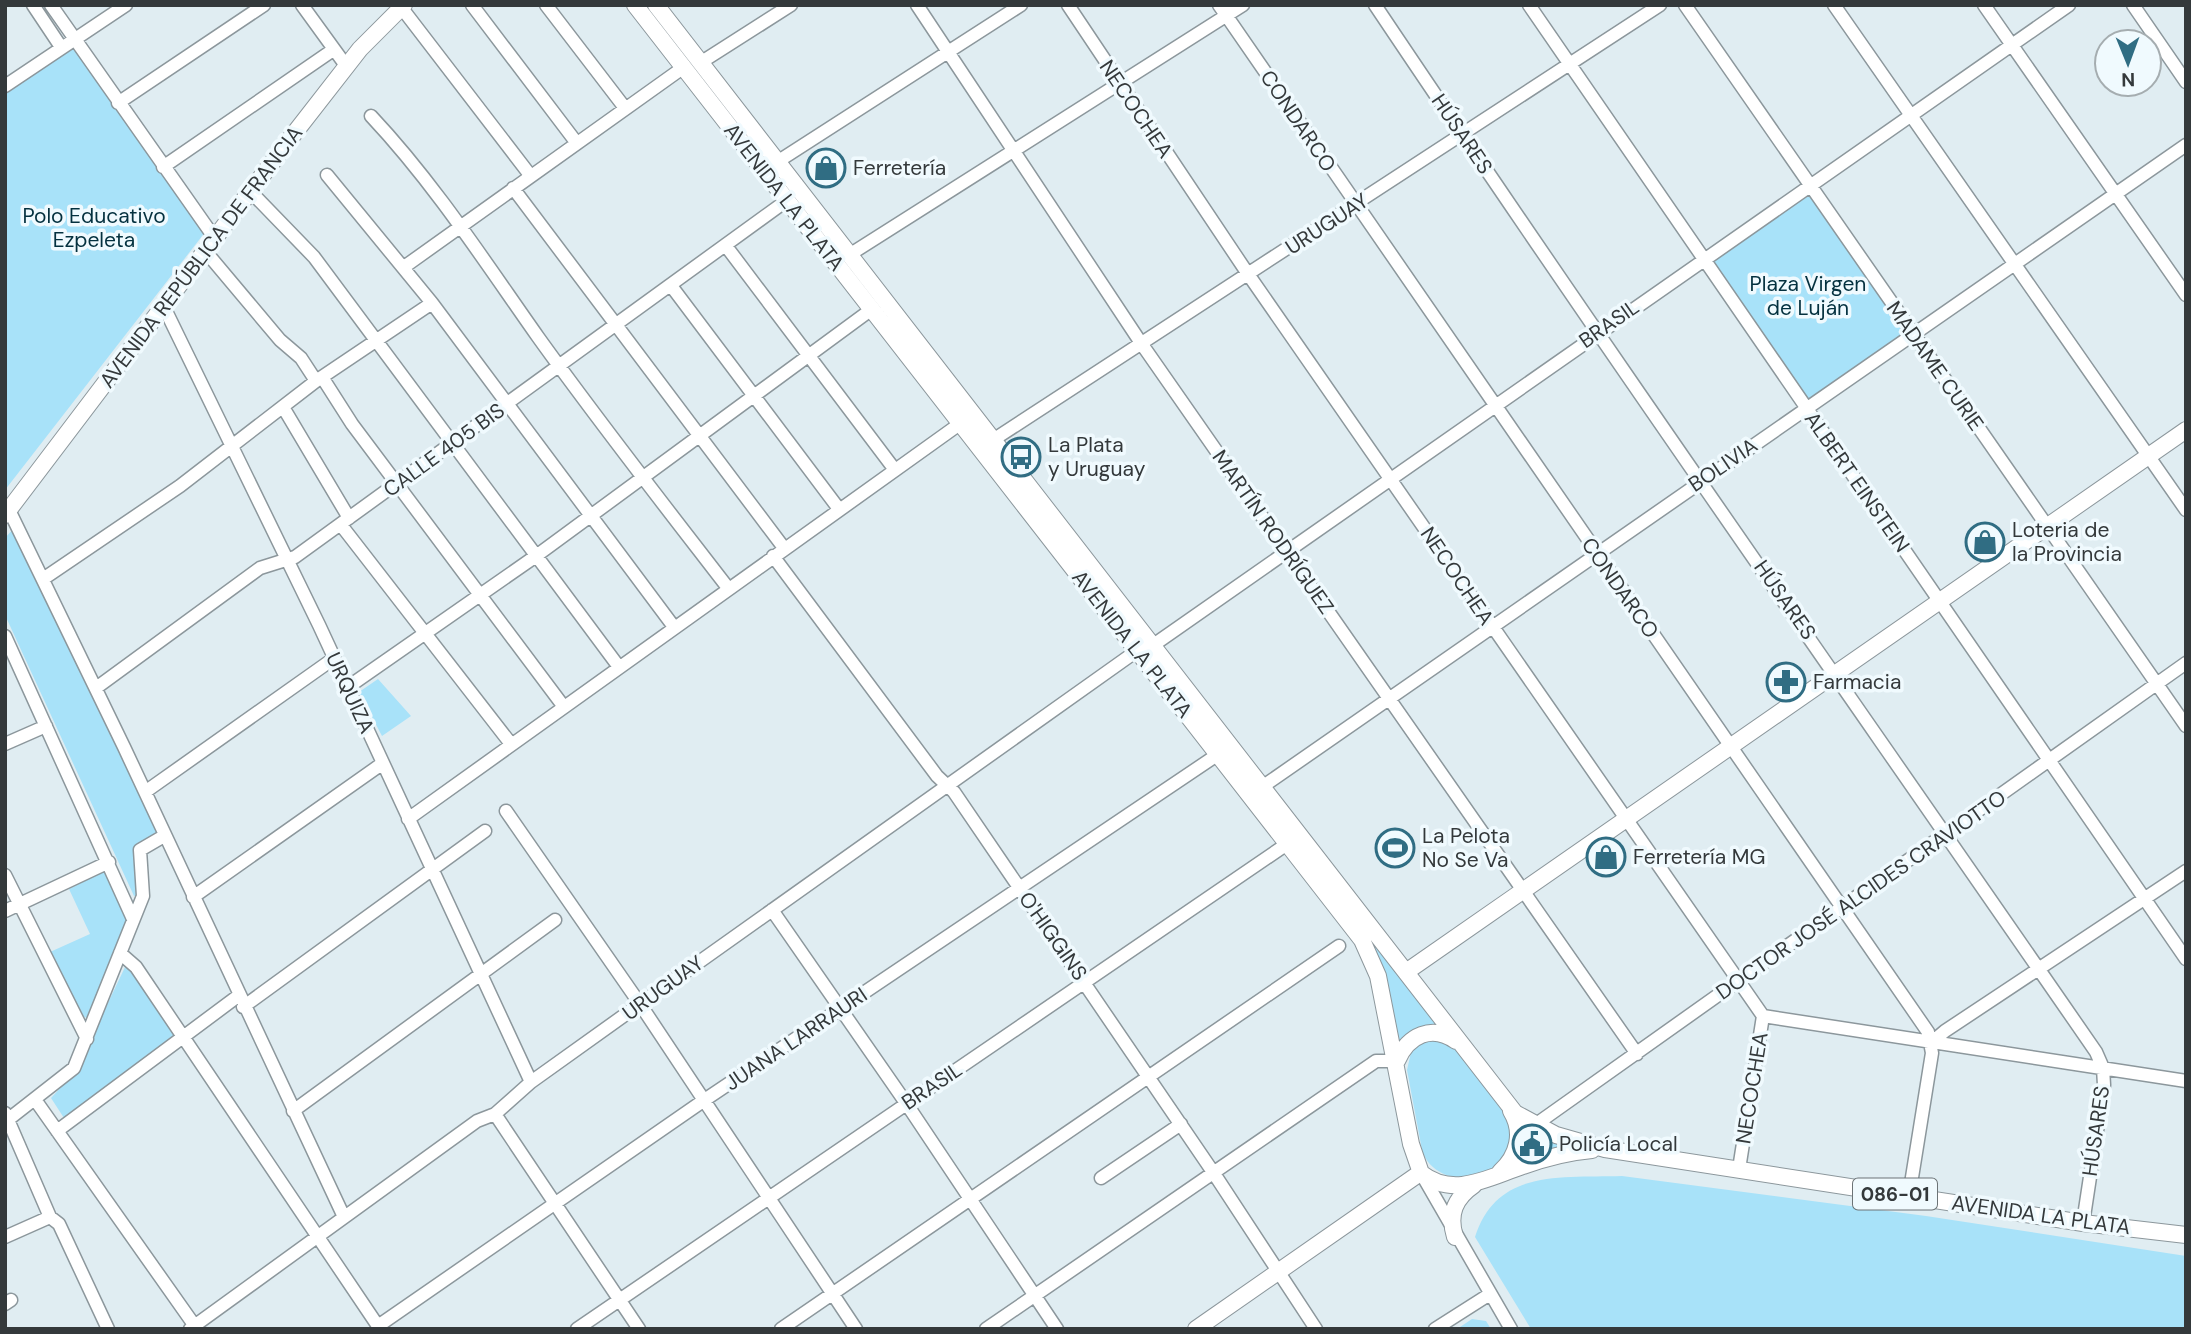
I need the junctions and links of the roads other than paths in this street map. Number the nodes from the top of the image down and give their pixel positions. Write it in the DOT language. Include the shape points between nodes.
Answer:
graph roads {
  1 [pos="33,5"];
  2 [pos="51,5"];
  3 [pos="126,5"];
  4 [pos="264,5"];
  5 [pos="302,5"];
  6 [pos="472,5"];
  7 [pos="546,5"];
  8 [pos="635,5"];
  9 [pos="656,5"];
  10 [pos="792,5"];
  11 [pos="917,5"];
  12 [pos="1021,5"];
  13 [pos="1068,5"];
  14 [pos="1243,5"];
  15 [pos="1375,5"];
  16 [pos="1529,5"];
  17 [pos="1660,5"];
  18 [pos="1685,5"];
  19 [pos="1834,5"];
  20 [pos="1984,5"];
  21 [pos="2069,5"];
  22 [pos="2133,5"];
  23 [pos="403,6"];
  24 [pos="1223,11"];
  25 [pos="74,40"];
  26 [pos="2011,45"];
  27 [pos="61,47"];
  28 [pos="333,50"];
  29 [pos="947,53"];
  30 [pos="692,65"];
  31 [pos="1570,65"];
  32 [pos="347,67"];
  33 [pos="2186,82"];
  34 [pos="1119,84"];
  35 [pos="5,86"];
  36 [pos="118,103"];
  37 [pos="625,108"];
  38 [pos="371,116"];
  39 [pos="1909,116"];
  40 [pos="1462,135"];
  41 [pos="576,142"];
  42 [pos="2186,145"];
  43 [pos="1013,151"];
  44 [pos="777,162"];
  45 [pos="163,167"];
  46 [pos="327,175"];
  47 [pos="530,175"];
  48 [pos="1810,184"];
  49 [pos="513,188"];
  50 [pos="251,192"];
  51 [pos="2117,195"];
  52 [pos="786,201"];
  53 [pos="1356,205"];
  54 [pos="459,226"];
  55 [pos="211,246"];
  56 [pos="726,246"];
  57 [pos="849,256"];
  58 [pos="1704,258"];
  59 [pos="2014,264"];
  60 [pos="404,267"];
  61 [pos="1248,274"];
  62 [pos="672,287"];
  63 [pos="2186,295"];
  64 [pos="432,303"];
  65 [pos="164,307"];
  66 [pos="872,309"];
  67 [pos="616,324"];
  68 [pos="1596,333"];
  69 [pos="1912,334"];
  70 [pos="377,341"];
  71 [pos="1141,343"];
  72 [pos="810,355"];
  73 [pos="559,366"];
  74 [pos="319,379"];
  75 [pos="754,395"];
  76 [pos="506,404"];
  77 [pos="1494,406"];
  78 [pos="283,407"];
  79 [pos="1805,408"];
  80 [pos="961,423"];
  81 [pos="2186,430"];
  82 [pos="698,436"];
  83 [pos="993,440"];
  84 [pos="453,444"];
  85 [pos="230,446"];
  86 [pos="2148,456"];
  87 [pos="895,470"];
  88 [pos="643,478"];
  89 [pos="1390,478"];
  90 [pos="1700,480"];
  91 [pos="397,484"];
  92 [pos="839,509"];
  93 [pos="2186,510"];
  94 [pos="7,513"];
  95 [pos="590,516"];
  96 [pos="345,521"];
  97 [pos="2046,526"];
  98 [pos="784,548"];
  99 [pos="1287,550"];
  100 [pos="1596,554"];
  101 [pos="536,556"];
  102 [pos="773,556"];
  103 [pos="285,560"];
  104 [pos="43,579"];
  105 [pos="728,588"];
  106 [pos="479,595"];
  107 [pos="1940,599"];
  108 [pos="674,627"];
  109 [pos="1491,627"];
  110 [pos="427,634"];
  111 [pos="5,636"];
  112 [pos="1145,648"];
  113 [pos="333,659"];
  114 [pos="2186,663"];
  115 [pos="619,667"];
  116 [pos="1836,673"];
  117 [pos="2157,684"];
  118 [pos="348,687"];
  119 [pos="96,688"];
  120 [pos="1387,699"];
  121 [pos="564,707"];
  122 [pos="46,726"];
  123 [pos="2186,726"];
  124 [pos="5,744"];
  125 [pos="511,744"];
  126 [pos="1730,746"];
  127 [pos="1217,755"];
  128 [pos="2051,760"];
  129 [pos="383,763"];
  130 [pos="947,785"];
  131 [pos="1262,787"];
  132 [pos="145,792"];
  133 [pos="506,811"];
  134 [pos="408,819"];
  135 [pos="1628,819"];
  136 [pos="485,831"];
  137 [pos="1946,835"];
  138 [pos="164,836"];
  139 [pos="1287,844"];
  140 [pos="109,862"];
  141 [pos="432,868"];
  142 [pos="2186,871"];
  143 [pos="5,875"];
  144 [pos="1019,888"];
  145 [pos="1522,893"];
  146 [pos="193,897"];
  147 [pos="2144,898"];
  148 [pos="19,904"];
  149 [pos="1845,908"];
  150 [pos="772,910"];
  151 [pos="5,911"];
  152 [pos="133,919"];
  153 [pos="555,920"];
  154 [pos="1339,946"];
  155 [pos="120,953"];
  156 [pos="2186,959"];
  157 [pos="2039,970"];
  158 [pos="1406,972"];
  159 [pos="482,975"];
  160 [pos="1740,982"];
  161 [pos="1085,983"];
  162 [pos="241,1002"];
  163 [pos="640,1004"];
  164 [pos="842,1009"];
  165 [pos="1763,1016"];
  166 [pos="183,1037"];
  167 [pos="87,1039"];
  168 [pos="1932,1042"];
  169 [pos="1467,1050"];
  170 [pos="1637,1054"];
  171 [pos="1397,1061"];
  172 [pos="2103,1068"];
  173 [pos="1149,1076"];
  174 [pos="2186,1081"];
  175 [pos="531,1082"];
  176 [pos="36,1101"];
  177 [pos="703,1101"];
  178 [pos="906,1103"];
  179 [pos="1509,1108"];
  180 [pos="293,1111"];
  181 [pos="495,1114"];
  182 [pos="6,1118"];
  183 [pos="1181,1124"];
  184 [pos="1535,1125"];
  185 [pos="57,1131"];
  186 [pos="1605,1149"];
  187 [pos="1739,1169"];
  188 [pos="1213,1172"];
  189 [pos="1420,1173"];
  190 [pos="1492,1177"];
  191 [pos="1101,1178"];
  192 [pos="1475,1184"];
  193 [pos="770,1196"];
  194 [pos="1909,1196"];
  195 [pos="970,1199"];
  196 [pos="556,1205"];
  197 [pos="50,1217"];
  198 [pos="344,1217"];
  199 [pos="2083,1223"];
  200 [pos="2186,1236"];
  201 [pos="5,1237"];
  202 [pos="317,1237"];
  203 [pos="1455,1237"];
  204 [pos="1279,1272"];
  205 [pos="833,1293"];
  206 [pos="1490,1294"];
  207 [pos="1034,1296"];
  208 [pos="620,1300"];
  209 [pos="379,1327"];
  210 [pos="194,1328"];
  211 [pos="108,1329"];
  212 [pos="577,1329"];
  213 [pos="639,1329"];
  214 [pos="781,1329"];
  215 [pos="856,1329"];
  216 [pos="986,1329"];
  217 [pos="1057,1329"];
  218 [pos="1196,1329"];
  219 [pos="1316,1329"];
  220 [pos="1435,1329"];
  221 [pos="1511,1329"];
  1 -- 27 [label="street"];
  2 -- 25 [label="street"];
  3 -- 25 [label="street"];
  4 -- 36 [label="street"];
  5 -- 28 [label="street"];
  6 -- 41 [label="street"];
  7 -- 37 [label="street"];
  8 -- 30 [label="main road, AVENIDA LA PLATA"];
  9 -- 30 [label="main road, AVENIDA LA PLATA"];
  10 -- 30 [label="street"];
  11 -- 29 [label="street, MARTÍN RODRÍGUEZ"];
  12 -- 29 [label="street"];
  13 -- 34 [label="street, NECOCHEA"];
  14 -- 24 [label="street"];
  15 -- 40 [label="street, HÚSARES"];
  16 -- 31 [label="street, ALBERT EINSTEIN"];
  17 -- 31 [label="street, URUGUAY"];
  18 -- 48 [label="street, MADAME CURIE"];
  19 -- 39 [label="street"];
  20 -- 26 [label="street"];
  21 -- 26 [label="street, BRASIL"];
  22 -- 33 [label="street"];
  23 -- 32 [label="main road, AVENIDA REPÚBLICA DE FRANCIA"];
  23 -- 47 [label="street"];
  24 -- 34 [label="street"];
  24 -- 53 [label="street, CONDARCO"];
  25 -- 27 [label="street"];
  25 -- 36 [label="street"];
  26 -- 39 [label="street, BRASIL"];
  26 -- 51 [label="street"];
  27 -- 35 [label="street"];
  28 -- 32 [label="street"];
  28 -- 45 [label="street"];
  29 -- 43 [label="street, MARTÍN RODRÍGUEZ"];
  29 -- 44 [label="street"];
  30 -- 37 [label="street"];
  30 -- 44 [label="main road, AVENIDA LA PLATA"];
  30 -- 52 [label="main road, AVENIDA LA PLATA"];
  31 -- 40 [label="street, URUGUAY"];
  31 -- 58 [label="street, ALBERT EINSTEIN"];
  32 -- 50 [label="main road, AVENIDA REPÚBLICA DE FRANCIA"];
  34 -- 43 [label="street"];
  34 -- 61 [label="street, NECOCHEA"];
  36 -- 45 [label="street"];
  37 -- 41 [label="street"];
  38 -- 54 [label="street"];
  39 -- 48 [label="street, BRASIL"];
  39 -- 59 [label="street"];
  40 -- 53 [label="street, URUGUAY"];
  40 -- 68 [label="street, HÚSARES"];
  41 -- 47 [label="street"];
  42 -- 51 [label="street, BOLIVIA"];
  43 -- 57 [label="street"];
  43 -- 71 [label="street, MARTÍN RODRÍGUEZ"];
  44 -- 57 [label="main road, AVENIDA LA PLATA"];
  45 -- 55 [label="street"];
  46 -- 60 [label="street"];
  47 -- 49 [label="street"];
  48 -- 58 [label="street, BRASIL"];
  48 -- 69 [label="street, MADAME CURIE"];
  49 -- 54 [label="street"];
  49 -- 67 [label="street"];
  50 -- 55 [label="main road, AVENIDA REPÚBLICA DE FRANCIA"];
  50 -- 70 [label="street" via="314,257"];
  51 -- 59 [label="street, BOLIVIA"];
  51 -- 63 [label="street"];
  52 -- 56 [label="street, CALLE 405 BIS"];
  52 -- 66 [label="main road, AVENIDA LA PLATA"];
  53 -- 61 [label="street, URUGUAY"];
  53 -- 77 [label="street, CONDARCO"];
  54 -- 60 [label="street"];
  54 -- 73 [label="street"];
  55 -- 65 [label="main road, AVENIDA REPÚBLICA DE FRANCIA"];
  55 -- 74 [label="street" via="280,340"];
  56 -- 62 [label="street, CALLE 405 BIS"];
  56 -- 72 [label="street"];
  57 -- 83 [label="main road, AVENIDA LA PLATA"];
  58 -- 68 [label="street, BRASIL"];
  58 -- 79 [label="street, ALBERT EINSTEIN"];
  59 -- 69 [label="street, BOLIVIA"];
  59 -- 86 [label="street"];
  60 -- 64 [label="street"];
  61 -- 71 [label="street, URUGUAY"];
  61 -- 89 [label="street, NECOCHEA"];
  62 -- 67 [label="street, CALLE 405 BIS"];
  62 -- 75 [label="street"];
  64 -- 70 [label="street"];
  64 -- 76 [label="street"];
  65 -- 85 [label="street, URQUIZA"];
  65 -- 94 [label="main road, AVENIDA REPÚBLICA DE FRANCIA"];
  66 -- 72 [label="street"];
  66 -- 80 [label="main road, AVENIDA LA PLATA"];
  67 -- 73 [label="street, CALLE 405 BIS"];
  67 -- 82 [label="street"];
  68 -- 77 [label="street, BRASIL"];
  68 -- 90 [label="street, HÚSARES"];
  69 -- 79 [label="street, BOLIVIA"];
  69 -- 97 [label="street, MADAME CURIE"];
  70 -- 74 [label="street"];
  70 -- 84 [label="street"];
  71 -- 83 [label="street, URUGUAY"];
  71 -- 99 [label="street, MARTÍN RODRÍGUEZ"];
  72 -- 75 [label="street"];
  72 -- 87 [label="street"];
  73 -- 76 [label="street, CALLE 405 BIS"];
  73 -- 88 [label="street"];
  74 -- 78 [label="street"];
  74 -- 91 [label="street"];
  75 -- 82 [label="street"];
  75 -- 92 [label="street"];
  76 -- 84 [label="street, CALLE 405 BIS"];
  76 -- 95 [label="street"];
  77 -- 89 [label="street, BRASIL"];
  77 -- 100 [label="street, CONDARCO"];
  78 -- 85 [label="street"];
  78 -- 96 [label="street"];
  79 -- 90 [label="street, BOLIVIA"];
  79 -- 107 [label="street, ALBERT EINSTEIN"];
  80 -- 87 [label="street"];
  80 -- 112 [label="main road, AVENIDA LA PLATA"];
  81 -- 86 [label="main road"];
  82 -- 88 [label="street"];
  82 -- 98 [label="street"];
  83 -- 112 [label="main road, AVENIDA LA PLATA"];
  84 -- 91 [label="street, CALLE 405 BIS"];
  84 -- 101 [label="street"];
  85 -- 103 [label="street, URQUIZA"];
  85 -- 104 [label="street" via="180,486"];
  86 -- 93 [label="street"];
  86 -- 97 [label="main road"];
  87 -- 92 [label="street"];
  88 -- 95 [label="street"];
  88 -- 105 [label="street"];
  89 -- 99 [label="street, BRASIL"];
  89 -- 109 [label="street, NECOCHEA"];
  90 -- 100 [label="street, BOLIVIA"];
  90 -- 116 [label="street, HÚSARES"];
  91 -- 96 [label="street, CALLE 405 BIS"];
  91 -- 106 [label="street"];
  92 -- 98 [label="street"];
  94 -- 104 [label="street"];
  95 -- 101 [label="street"];
  95 -- 108 [label="street"];
  96 -- 103 [label="street, CALLE 405 BIS"];
  96 -- 110 [label="street"];
  97 -- 107 [label="main road"];
  97 -- 117 [label="street, MADAME CURIE"];
  98 -- 102 [label="street"];
  99 -- 112 [label="street, BRASIL"];
  99 -- 120 [label="street, MARTÍN RODRÍGUEZ"];
  100 -- 109 [label="street, BOLIVIA"];
  100 -- 126 [label="street, CONDARCO"];
  101 -- 106 [label="street"];
  101 -- 115 [label="street"];
  102 -- 105 [label="street"];
  102 -- 130 [label="street, O'HIGGINS"];
  103 -- 113 [label="street, URQUIZA"];
  103 -- 119 [label="street, CALLE 405 BIS" via="260,568"];
  104 -- 119 [label="street"];
  105 -- 108 [label="street"];
  106 -- 110 [label="street"];
  106 -- 121 [label="street"];
  107 -- 116 [label="main road"];
  107 -- 128 [label="street, ALBERT EINSTEIN"];
  108 -- 115 [label="street"];
  109 -- 120 [label="street, BOLIVIA"];
  109 -- 135 [label="street, NECOCHEA"];
  110 -- 118 [label="street"];
  110 -- 125 [label="street"];
  111 -- 122 [label="street"];
  112 -- 127 [label="main road, AVENIDA LA PLATA"];
  112 -- 130 [label="street, URUGUAY"];
  112 -- 131 [label="main road, AVENIDA LA PLATA"];
  113 -- 118 [label="street, URQUIZA"];
  113 -- 132 [label="street"];
  114 -- 117 [label="street, DOCTOR JOSÉ ALCIDES CRAVIOTTO"];
  115 -- 121 [label="street"];
  116 -- 126 [label="main road"];
  116 -- 137 [label="street, HÚSARES"];
  117 -- 123 [label="street, MADAME CURIE"];
  117 -- 128 [label="street, DOCTOR JOSÉ ALCIDES CRAVIOTTO"];
  118 -- 129 [label="street, URQUIZA"];
  119 -- 132 [label="street"];
  120 -- 131 [label="street, BOLIVIA"];
  120 -- 145 [label="street, MARTÍN RODRÍGUEZ"];
  121 -- 125 [label="street"];
  122 -- 124 [label="street"];
  122 -- 140 [label="street"];
  125 -- 134 [label="street"];
  126 -- 135 [label="main road"];
  126 -- 149 [label="street, CONDARCO"];
  127 -- 139 [label="main road, AVENIDA LA PLATA"];
  127 -- 144 [label="street, JUANA LARRAURI"];
  128 -- 137 [label="street, DOCTOR JOSÉ ALCIDES CRAVIOTTO"];
  128 -- 147 [label="street, ALBERT EINSTEIN"];
  129 -- 134 [label="street, URQUIZA"];
  129 -- 146 [label="street"];
  130 -- 144 [label="street, O'HIGGINS"];
  130 -- 150 [label="street, URUGUAY"];
  131 -- 158 [label="main road, AVENIDA LA PLATA"];
  132 -- 138 [label="street"];
  133 -- 163 [label="street"];
  134 -- 141 [label="street, URQUIZA"];
  135 -- 145 [label="main road"];
  135 -- 160 [label="street, NECOCHEA"];
  136 -- 141 [label="street"];
  137 -- 149 [label="street, DOCTOR JOSÉ ALCIDES CRAVIOTTO"];
  137 -- 157 [label="street, HÚSARES"];
  138 -- 146 [label="street"];
  138 -- 152 [label="street" via="139,850 143,896"];
  139 -- 161 [label="street, BRASIL"];
  139 -- 171 [label="main road, AVENIDA LA PLATA" via="1371,957"];
  140 -- 148 [label="street"];
  140 -- 152 [label="street"];
  141 -- 159 [label="street, URQUIZA"];
  141 -- 162 [label="street"];
  142 -- 147 [label="street"];
  143 -- 148 [label="street"];
  144 -- 161 [label="street, O'HIGGINS"];
  144 -- 164 [label="street, JUANA LARRAURI"];
  145 -- 158 [label="main road"];
  145 -- 170 [label="street, MARTÍN RODRÍGUEZ"];
  146 -- 162 [label="street"];
  147 -- 156 [label="street, ALBERT EINSTEIN"];
  147 -- 157 [label="street"];
  148 -- 151 [label="street"];
  148 -- 167 [label="street"];
  149 -- 160 [label="street, DOCTOR JOSÉ ALCIDES CRAVIOTTO"];
  149 -- 168 [label="street, CONDARCO"];
  150 -- 163 [label="street, URUGUAY"];
  150 -- 164 [label="street"];
  152 -- 155 [label="street"];
  153 -- 159 [label="street"];
  154 -- 173 [label="street"];
  155 -- 166 [label="street" via="136,967"];
  155 -- 167 [label="street"];
  157 -- 168 [label="street"];
  157 -- 172 [label="street, HÚSARES"];
  158 -- 169 [label="main road, AVENIDA LA PLATA"];
  159 -- 175 [label="street, URQUIZA"];
  159 -- 180 [label="street"];
  160 -- 165 [label="street, NECOCHEA"];
  160 -- 170 [label="street, DOCTOR JOSÉ ALCIDES CRAVIOTTO"];
  161 -- 173 [label="street, O'HIGGINS"];
  161 -- 178 [label="street, BRASIL"];
  162 -- 166 [label="street"];
  162 -- 180 [label="street"];
  163 -- 175 [label="street, URUGUAY"];
  163 -- 177 [label="street"];
  164 -- 177 [label="street, JUANA LARRAURI"];
  164 -- 178 [label="street"];
  165 -- 168 [label="street"];
  165 -- 187 [label="street, NECOCHEA"];
  166 -- 185 [label="street"];
  166 -- 202 [label="street"];
  167 -- 176 [label="street" via="74,1068"];
  168 -- 172 [label="street"];
  168 -- 194 [label="street"];
  169 -- 171 [label="main road" via="1450,1037 1426,1032 1406,1045"];
  169 -- 179 [label="main road, AVENIDA LA PLATA"];
  170 -- 184 [label="street, DOCTOR JOSÉ ALCIDES CRAVIOTTO"];
  171 -- 188 [label="street" via="1376,1061"];
  171 -- 189 [label="main road, AVENIDA LA PLATA"];
  172 -- 174 [label="street"];
  172 -- 199 [label="street, HÚSARES"];
  173 -- 183 [label="street, O'HIGGINS"];
  173 -- 195 [label="street"];
  175 -- 181 [label="street, URUGUAY"];
  176 -- 182 [label="street"];
  176 -- 185 [label="street"];
  177 -- 193 [label="street"];
  177 -- 196 [label="street, JUANA LARRAURI"];
  178 -- 193 [label="street, BRASIL"];
  178 -- 195 [label="street"];
  179 -- 184 [label="main road, AVENIDA LA PLATA / 086-01"];
  179 -- 190 [label="main road" via="1518,1123 1517,1144 1505,1167"];
  180 -- 198 [label="street"];
  181 -- 196 [label="street"];
  181 -- 198 [label="street, URUGUAY" via="477,1121"];
  182 -- 197 [label="street"];
  183 -- 188 [label="street, O'HIGGINS"];
  183 -- 191 [label="street"];
  184 -- 186 [label="main road, AVENIDA LA PLATA / 086-01"];
  185 -- 210 [label="street"];
  186 -- 187 [label="main road, AVENIDA LA PLATA / 086-01"];
  186 -- 190 [label="main road, AVENIDA LA PLATA / 086-01" via="1546,1159"];
  187 -- 194 [label="main road, AVENIDA LA PLATA / 086-01"];
  188 -- 204 [label="street, O'HIGGINS"];
  188 -- 207 [label="street"];
  189 -- 192 [label="main road, AVENIDA LA PLATA" via="1445,1185"];
  189 -- 203 [label="street"];
  189 -- 204 [label="main road"];
  190 -- 192 [label="main road, AVENIDA LA PLATA"];
  192 -- 203 [label="main road" via="1455,1205"];
  193 -- 205 [label="street"];
  193 -- 208 [label="street, BRASIL"];
  194 -- 199 [label="main road, AVENIDA LA PLATA / 086-01"];
  195 -- 205 [label="street"];
  195 -- 207 [label="street"];
  196 -- 208 [label="street"];
  196 -- 209 [label="street, JUANA LARRAURI"];
  197 -- 201 [label="street"];
  197 -- 211 [label="street" via="59,1224"];
  198 -- 202 [label="street, URUGUAY"];
  199 -- 200 [label="main road, AVENIDA LA PLATA / 086-01"];
  202 -- 209 [label="street"];
  202 -- 210 [label="street, URUGUAY"];
  203 -- 206 [label="street"];
  204 -- 218 [label="main road"];
  204 -- 219 [label="street, O'HIGGINS"];
  205 -- 214 [label="street"];
  205 -- 215 [label="street"];
  206 -- 220 [label="street"];
  206 -- 221 [label="street"];
  207 -- 216 [label="street"];
  207 -- 217 [label="street"];
  208 -- 212 [label="street, BRASIL"];
  208 -- 213 [label="street"];
}
